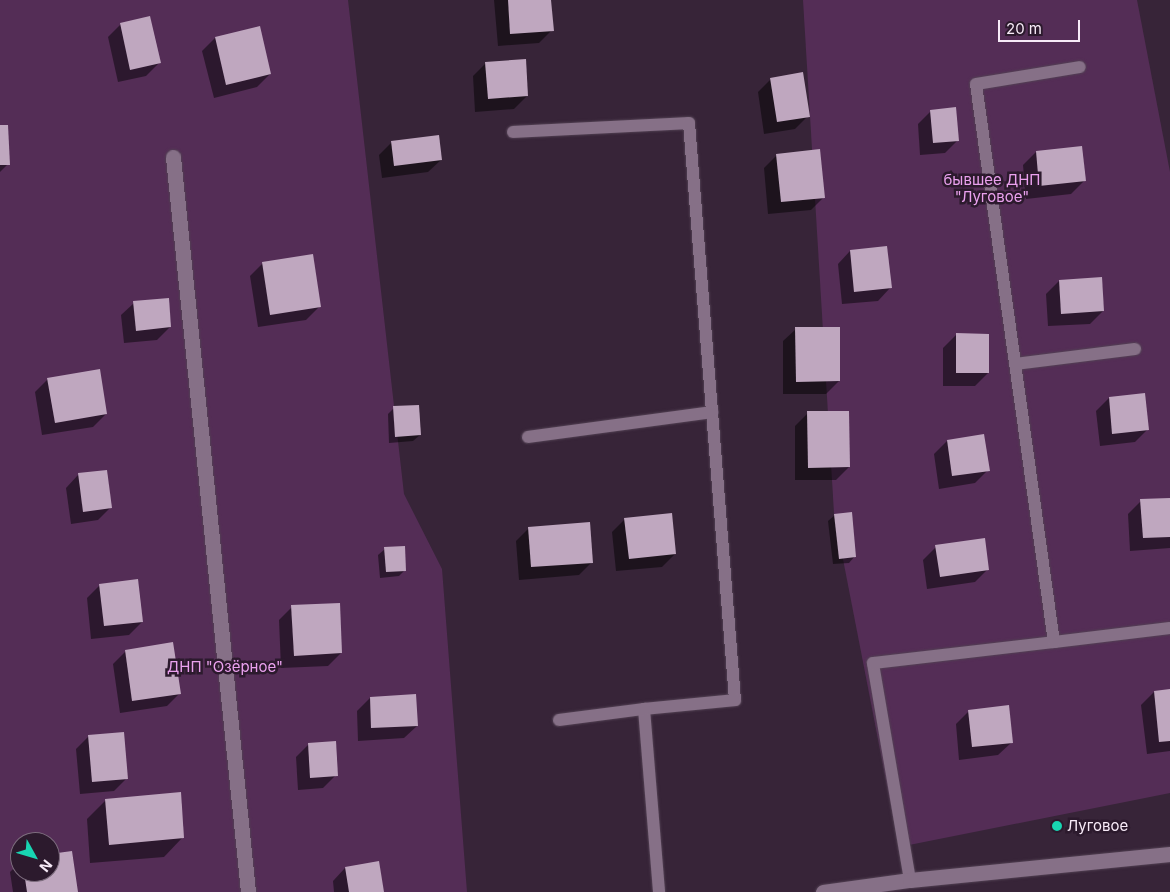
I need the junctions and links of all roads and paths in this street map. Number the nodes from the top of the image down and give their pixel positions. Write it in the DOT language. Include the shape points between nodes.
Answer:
graph roads {
  1 [pos="1080,67"];
  2 [pos="513,132"];
  3 [pos="173,157"];
  4 [pos="1135,349"];
  5 [pos="1015,364"];
  6 [pos="712,412"];
  7 [pos="528,437"];
  8 [pos="1170,628"];
  9 [pos="1054,642"];
  10 [pos="644,709"];
  11 [pos="559,720"];
  12 [pos="1170,854"];
  13 [pos="910,880"];
  14 [pos="248,892"];
  15 [pos="659,892"];
  16 [pos="823,892"];
  1 -- 5 [label="lane" via="976,84"];
  2 -- 6 [label="lane" via="689,122"];
  3 -- 14 [label="street"];
  4 -- 5 [label="lane"];
  5 -- 9 [label="lane"];
  6 -- 7 [label="lane"];
  6 -- 10 [label="lane" via="735,700"];
  8 -- 9 [label="lane"];
  9 -- 13 [label="lane" via="873,662"];
  10 -- 11 [label="lane"];
  10 -- 15 [label="lane"];
  12 -- 13 [label="street"];
  13 -- 16 [label="street"];
}
